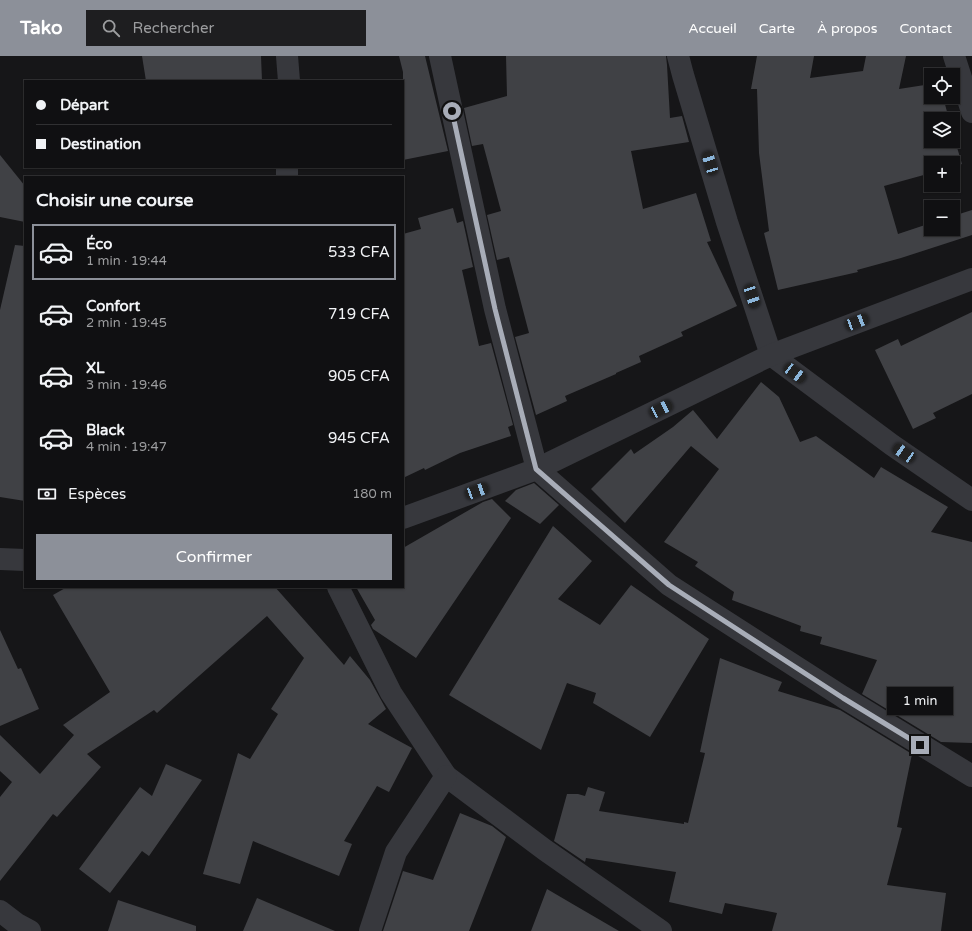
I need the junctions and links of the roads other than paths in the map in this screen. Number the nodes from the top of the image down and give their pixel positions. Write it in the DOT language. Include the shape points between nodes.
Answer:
graph roads {
  1 [pos="286,56"];
  2 [pos="440,56"];
  3 [pos="678,56"];
  4 [pos="954,56"];
  5 [pos="289,80"];
  6 [pos="972,112"];
  7 [pos="972,279"];
  8 [pos="771,355"];
  9 [pos="536,469"];
  10 [pos="972,500"];
  11 [pos="404,518"];
  12 [pos="0,559"];
  13 [pos="24,560"];
  14 [pos="338,588"];
  15 [pos="446,776"];
  16 [pos="972,776"];
  17 [pos="0,911"];
  18 [pos="30,931"];
  19 [pos="370,931"];
  20 [pos="660,931"];
  1 -- 5 [label="street"];
  2 -- 9 [label="street" via="495,309"];
  3 -- 8 [label="street" via="727,222"];
  4 -- 6 [label="street"];
  7 -- 8 [label="street"];
  8 -- 9 [label="street"];
  8 -- 10 [label="street" via="892,445"];
  9 -- 11 [label="street"];
  9 -- 16 [label="street" via="669,585 843,698"];
  12 -- 13 [label="street"];
  14 -- 15 [label="street" via="391,693"];
  15 -- 19 [label="street" via="396,852"];
  15 -- 20 [label="street"];
  17 -- 18 [label="street"];
}
